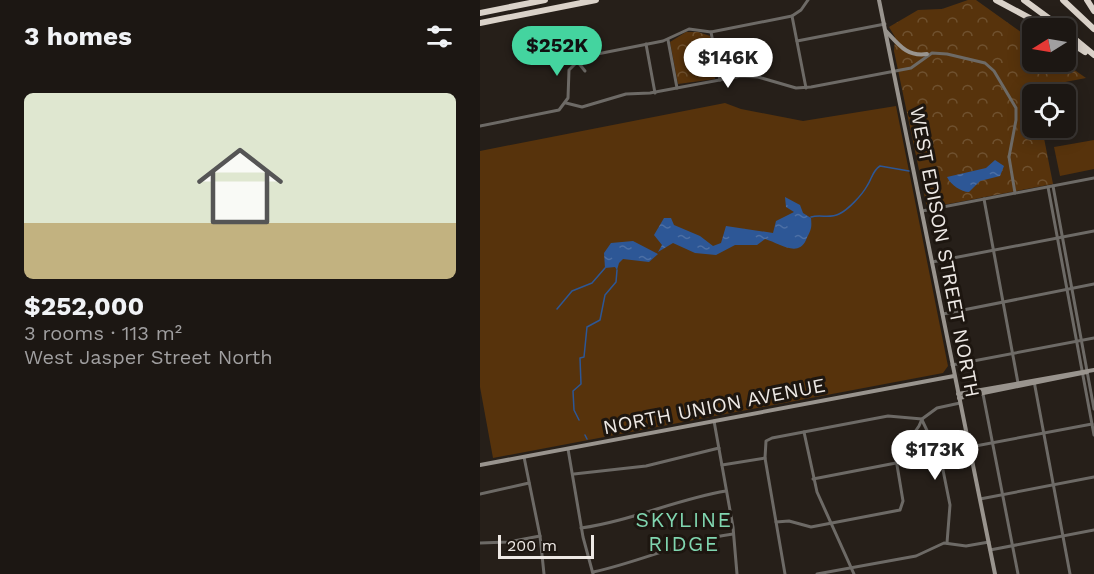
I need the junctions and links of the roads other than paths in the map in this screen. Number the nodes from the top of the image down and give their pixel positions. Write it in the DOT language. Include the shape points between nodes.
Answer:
graph roads {
  1 [pos="545,0"];
  2 [pos="596,0"];
  3 [pos="808,0"];
  4 [pos="881,0"];
  5 [pos="996,0"];
  6 [pos="1024,0"];
  7 [pos="1029,0"];
  8 [pos="1063,0"];
  9 [pos="1087,0"];
  10 [pos="1094,11"];
  11 [pos="480,13"];
  12 [pos="792,16"];
  13 [pos="1029,18"];
  14 [pos="1048,18"];
  15 [pos="1050,18"];
  16 [pos="480,23"];
  17 [pos="885,24"];
  18 [pos="1094,29"];
  19 [pos="711,32"];
  20 [pos="886,32"];
  21 [pos="668,40"];
  22 [pos="1076,40"];
  23 [pos="797,41"];
  24 [pos="646,44"];
  25 [pos="1076,45"];
  26 [pos="927,54"];
  27 [pos="1094,56"];
  28 [pos="575,62"];
  29 [pos="585,70"];
  30 [pos="894,72"];
  31 [pos="720,80"];
  32 [pos="677,88"];
  33 [pos="806,88"];
  34 [pos="655,93"];
  35 [pos="566,103"];
  36 [pos="480,126"];
  37 [pos="1094,178"];
  38 [pos="1050,186"];
  39 [pos="1015,193"];
  40 [pos="984,199"];
  41 [pos="922,211"];
  42 [pos="1094,231"];
  43 [pos="1062,237"];
  44 [pos="1057,238"];
  45 [pos="994,250"];
  46 [pos="932,262"];
  47 [pos="1094,284"];
  48 [pos="1069,289"];
  49 [pos="1003,302"];
  50 [pos="942,314"];
  51 [pos="1094,338"];
  52 [pos="1081,340"];
  53 [pos="1076,341"];
  54 [pos="1013,353"];
  55 [pos="952,365"];
  56 [pos="1094,370"];
  57 [pos="1084,372"];
  58 [pos="954,376"];
  59 [pos="1034,381"];
  60 [pos="1018,384"];
  61 [pos="983,391"];
  62 [pos="959,398"];
  63 [pos="1094,409"];
  64 [pos="922,418"];
  65 [pos="714,421"];
  66 [pos="1092,421"];
  67 [pos="1093,429"];
  68 [pos="804,432"];
  69 [pos="1043,433"];
  70 [pos="1094,435"];
  71 [pos="993,443"];
  72 [pos="969,447"];
  73 [pos="568,448"];
  74 [pos="719,448"];
  75 [pos="524,457"];
  76 [pos="765,458"];
  77 [pos="896,463"];
  78 [pos="480,465"];
  79 [pos="722,465"];
  80 [pos="574,474"];
  81 [pos="1094,477"];
  82 [pos="813,479"];
  83 [pos="529,483"];
  84 [pos="1053,484"];
  85 [pos="726,491"];
  86 [pos="480,494"];
  87 [pos="1002,494"];
  88 [pos="980,499"];
  89 [pos="776,522"];
  90 [pos="829,524"];
  91 [pos="581,528"];
  92 [pos="1094,530"];
  93 [pos="733,534"];
  94 [pos="540,536"];
  95 [pos="1063,536"];
  96 [pos="989,542"];
  97 [pos="480,543"];
  98 [pos="947,543"];
  99 [pos="1012,546"];
  100 [pos="990,550"];
  101 [pos="852,567"];
  102 [pos="593,573"];
  103 [pos="544,574"];
  104 [pos="737,574"];
  105 [pos="785,574"];
  106 [pos="817,574"];
  107 [pos="854,574"];
  108 [pos="995,574"];
  109 [pos="1018,574"];
  110 [pos="1070,574"];
  1 -- 11 [label="highway"];
  2 -- 16 [label="highway"];
  3 -- 12 [label="street"];
  4 -- 17 [label="main road, WEST EDISON STREET NORTH"];
  5 -- 13 [label="highway"];
  6 -- 14 [label="highway"];
  7 -- 15 [label="highway"];
  8 -- 18 [label="highway"];
  9 -- 10 [label="highway"];
  12 -- 19 [label="street"];
  12 -- 23 [label="street"];
  17 -- 20 [label="main road, WEST EDISON STREET NORTH"];
  17 -- 23 [label="street"];
  19 -- 21 [label="street" via="689,29"];
  19 -- 31 [label="street"];
  20 -- 26 [label="main road" via="905,51"];
  20 -- 30 [label="main road, WEST EDISON STREET NORTH"];
  21 -- 24 [label="street"];
  21 -- 32 [label="street"];
  22 -- 27 [label="highway"];
  23 -- 33 [label="street"];
  24 -- 28 [label="street"];
  24 -- 34 [label="street"];
  25 -- 27 [label="highway"];
  26 -- 30 [label="street" via="911,68"];
  26 -- 39 [label="street" via="947,54 985,63 1012,99 1016,120 1009,157"];
  28 -- 29 [label="street"];
  28 -- 35 [label="street" via="568,74"];
  30 -- 33 [label="street"];
  30 -- 41 [label="main road, WEST EDISON STREET NORTH"];
  31 -- 32 [label="street"];
  31 -- 33 [label="street" via="752,76"];
  32 -- 34 [label="street"];
  34 -- 35 [label="street" via="626,94 582,107"];
  35 -- 36 [label="street" via="554,112"];
  37 -- 38 [label="street"];
  38 -- 39 [label="street"];
  38 -- 43 [label="street"];
  38 -- 44 [label="street"];
  39 -- 40 [label="street"];
  40 -- 41 [label="street"];
  40 -- 45 [label="street"];
  41 -- 46 [label="main road, WEST EDISON STREET NORTH"];
  42 -- 43 [label="street"];
  43 -- 44 [label="street"];
  43 -- 48 [label="street"];
  44 -- 45 [label="street"];
  44 -- 48 [label="street"];
  45 -- 46 [label="street"];
  45 -- 49 [label="street"];
  46 -- 50 [label="main road, WEST EDISON STREET NORTH"];
  47 -- 48 [label="street"];
  48 -- 49 [label="street"];
  48 -- 52 [label="street"];
  48 -- 53 [label="street"];
  49 -- 50 [label="street"];
  49 -- 54 [label="street"];
  50 -- 55 [label="main road, WEST EDISON STREET NORTH"];
  51 -- 52 [label="street"];
  52 -- 53 [label="street"];
  52 -- 57 [label="street"];
  53 -- 54 [label="street"];
  53 -- 57 [label="street"];
  54 -- 55 [label="street"];
  54 -- 60 [label="street"];
  55 -- 58 [label="main road, WEST EDISON STREET NORTH"];
  56 -- 57 [label="main road"];
  57 -- 59 [label="main road"];
  57 -- 63 [label="street"];
  57 -- 66 [label="street"];
  58 -- 62 [label="main road, WEST EDISON STREET NORTH"];
  58 -- 65 [label="main road, NORTH UNION AVENUE"];
  59 -- 60 [label="main road"];
  59 -- 69 [label="street"];
  60 -- 61 [label="main road"];
  61 -- 62 [label="main road"];
  61 -- 71 [label="street"];
  62 -- 64 [label="street"];
  62 -- 72 [label="main road, WEST EDISON STREET NORTH"];
  64 -- 68 [label="street" via="888,416"];
  64 -- 77 [label="street"];
  64 -- 98 [label="street" via="941,460 950,505"];
  65 -- 73 [label="main road, NORTH UNION AVENUE"];
  65 -- 74 [label="street"];
  66 -- 67 [label="street"];
  66 -- 69 [label="street"];
  67 -- 70 [label="street"];
  68 -- 76 [label="street" via="766,441"];
  68 -- 82 [label="street"];
  69 -- 71 [label="street"];
  69 -- 84 [label="street"];
  71 -- 72 [label="street"];
  71 -- 87 [label="street"];
  72 -- 88 [label="main road, WEST EDISON STREET NORTH"];
  73 -- 75 [label="main road, NORTH UNION AVENUE"];
  73 -- 80 [label="street"];
  74 -- 79 [label="street"];
  74 -- 80 [label="street" via="646,465"];
  75 -- 78 [label="main road, NORTH UNION AVENUE"];
  75 -- 83 [label="street"];
  76 -- 79 [label="street"];
  76 -- 89 [label="street"];
  77 -- 82 [label="street"];
  77 -- 90 [label="street" via="903,501 900,510"];
  79 -- 85 [label="street"];
  80 -- 91 [label="street"];
  81 -- 84 [label="street"];
  82 -- 90 [label="street"];
  83 -- 86 [label="street"];
  83 -- 94 [label="street"];
  84 -- 87 [label="street"];
  84 -- 95 [label="street"];
  85 -- 91 [label="street" via="682,499 624,519"];
  85 -- 93 [label="street"];
  87 -- 88 [label="street"];
  87 -- 99 [label="street"];
  88 -- 96 [label="main road, WEST EDISON STREET NORTH"];
  89 -- 90 [label="street" via="809,527"];
  89 -- 105 [label="street"];
  90 -- 101 [label="street"];
  91 -- 102 [label="street"];
  92 -- 95 [label="street"];
  93 -- 102 [label="street" via="696,541"];
  93 -- 104 [label="street"];
  94 -- 97 [label="street"];
  94 -- 103 [label="street"];
  95 -- 99 [label="street"];
  95 -- 110 [label="street"];
  96 -- 98 [label="street" via="966,546"];
  96 -- 100 [label="main road, WEST EDISON STREET NORTH"];
  98 -- 101 [label="street" via="916,556"];
  99 -- 100 [label="street"];
  99 -- 109 [label="street"];
  100 -- 108 [label="main road, WEST EDISON STREET NORTH"];
  101 -- 106 [label="street"];
  101 -- 107 [label="street"];
}
